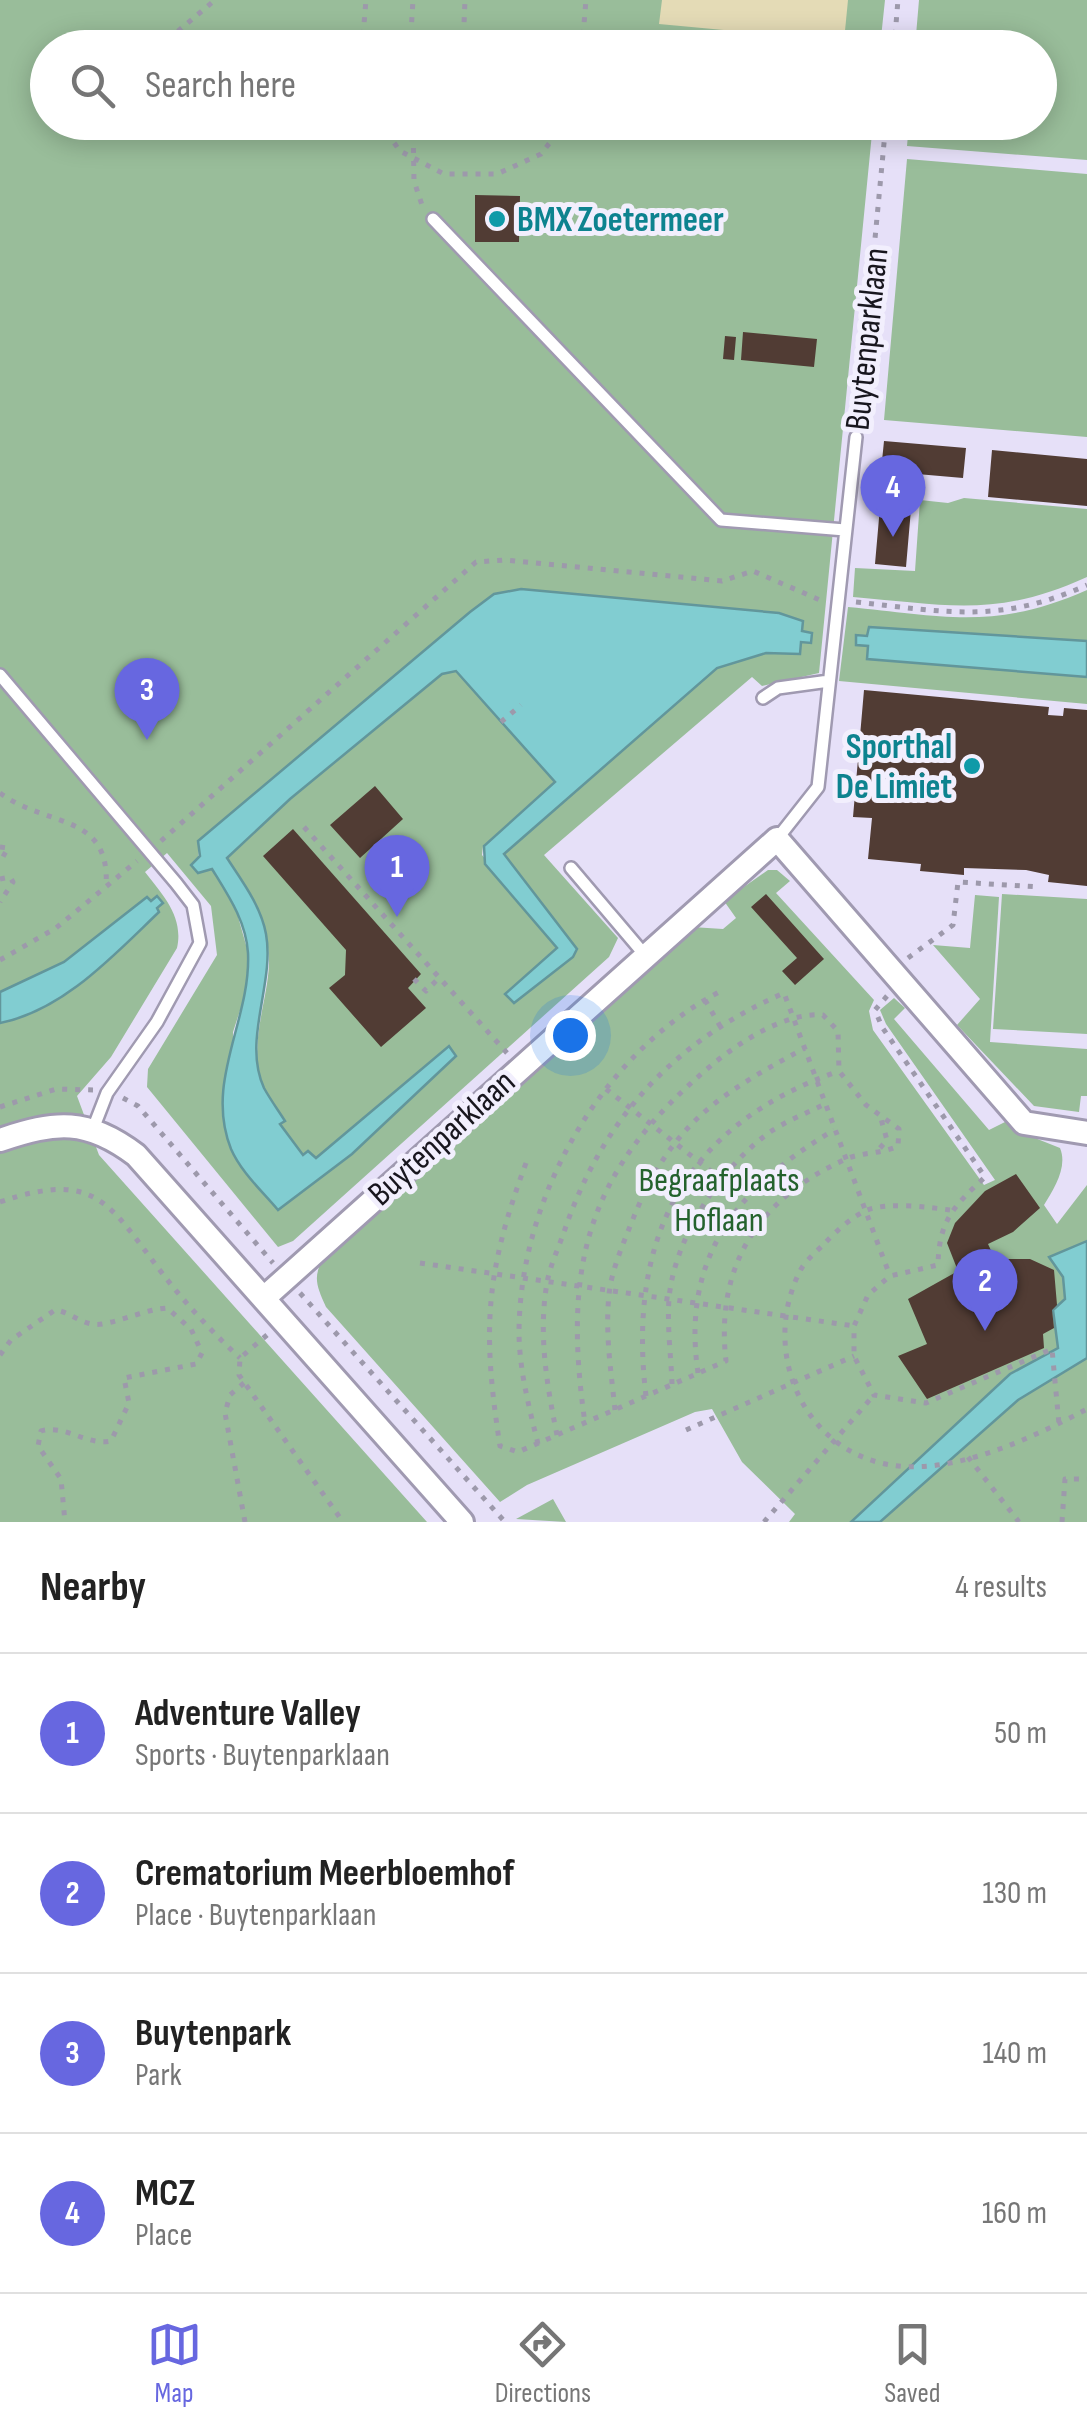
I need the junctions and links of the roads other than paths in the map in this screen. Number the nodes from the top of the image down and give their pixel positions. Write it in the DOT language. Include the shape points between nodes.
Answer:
graph roads {
  1 [pos="433,220"];
  2 [pos="856,437"];
  3 [pos="845,530"];
  4 [pos="0,675"];
  5 [pos="829,681"];
  6 [pos="763,698"];
  7 [pos="777,839"];
  8 [pos="571,868"];
  9 [pos="644,954"];
  10 [pos="93,1129"];
  11 [pos="1087,1133"];
  12 [pos="0,1140"];
  13 [pos="264,1298"];
  14 [pos="462,1522"];
  1 -- 3 [label="lane" via="720,520"];
  2 -- 3 [label="lane, Buytenparklaan"];
  3 -- 5 [label="lane, Buytenparklaan"];
  4 -- 10 [label="lane" via="193,905 200,943"];
  5 -- 6 [label="lane" via="778,688"];
  5 -- 7 [label="lane, Buytenparklaan" via="818,787"];
  7 -- 9 [label="street, Buytenparklaan"];
  7 -- 11 [label="street" via="1024,1124"];
  8 -- 9 [label="lane"];
  9 -- 13 [label="street, Buytenparklaan"];
  10 -- 12 [label="street" via="56,1125"];
  10 -- 13 [label="street" via="136,1154"];
  13 -- 14 [label="street"];
}
